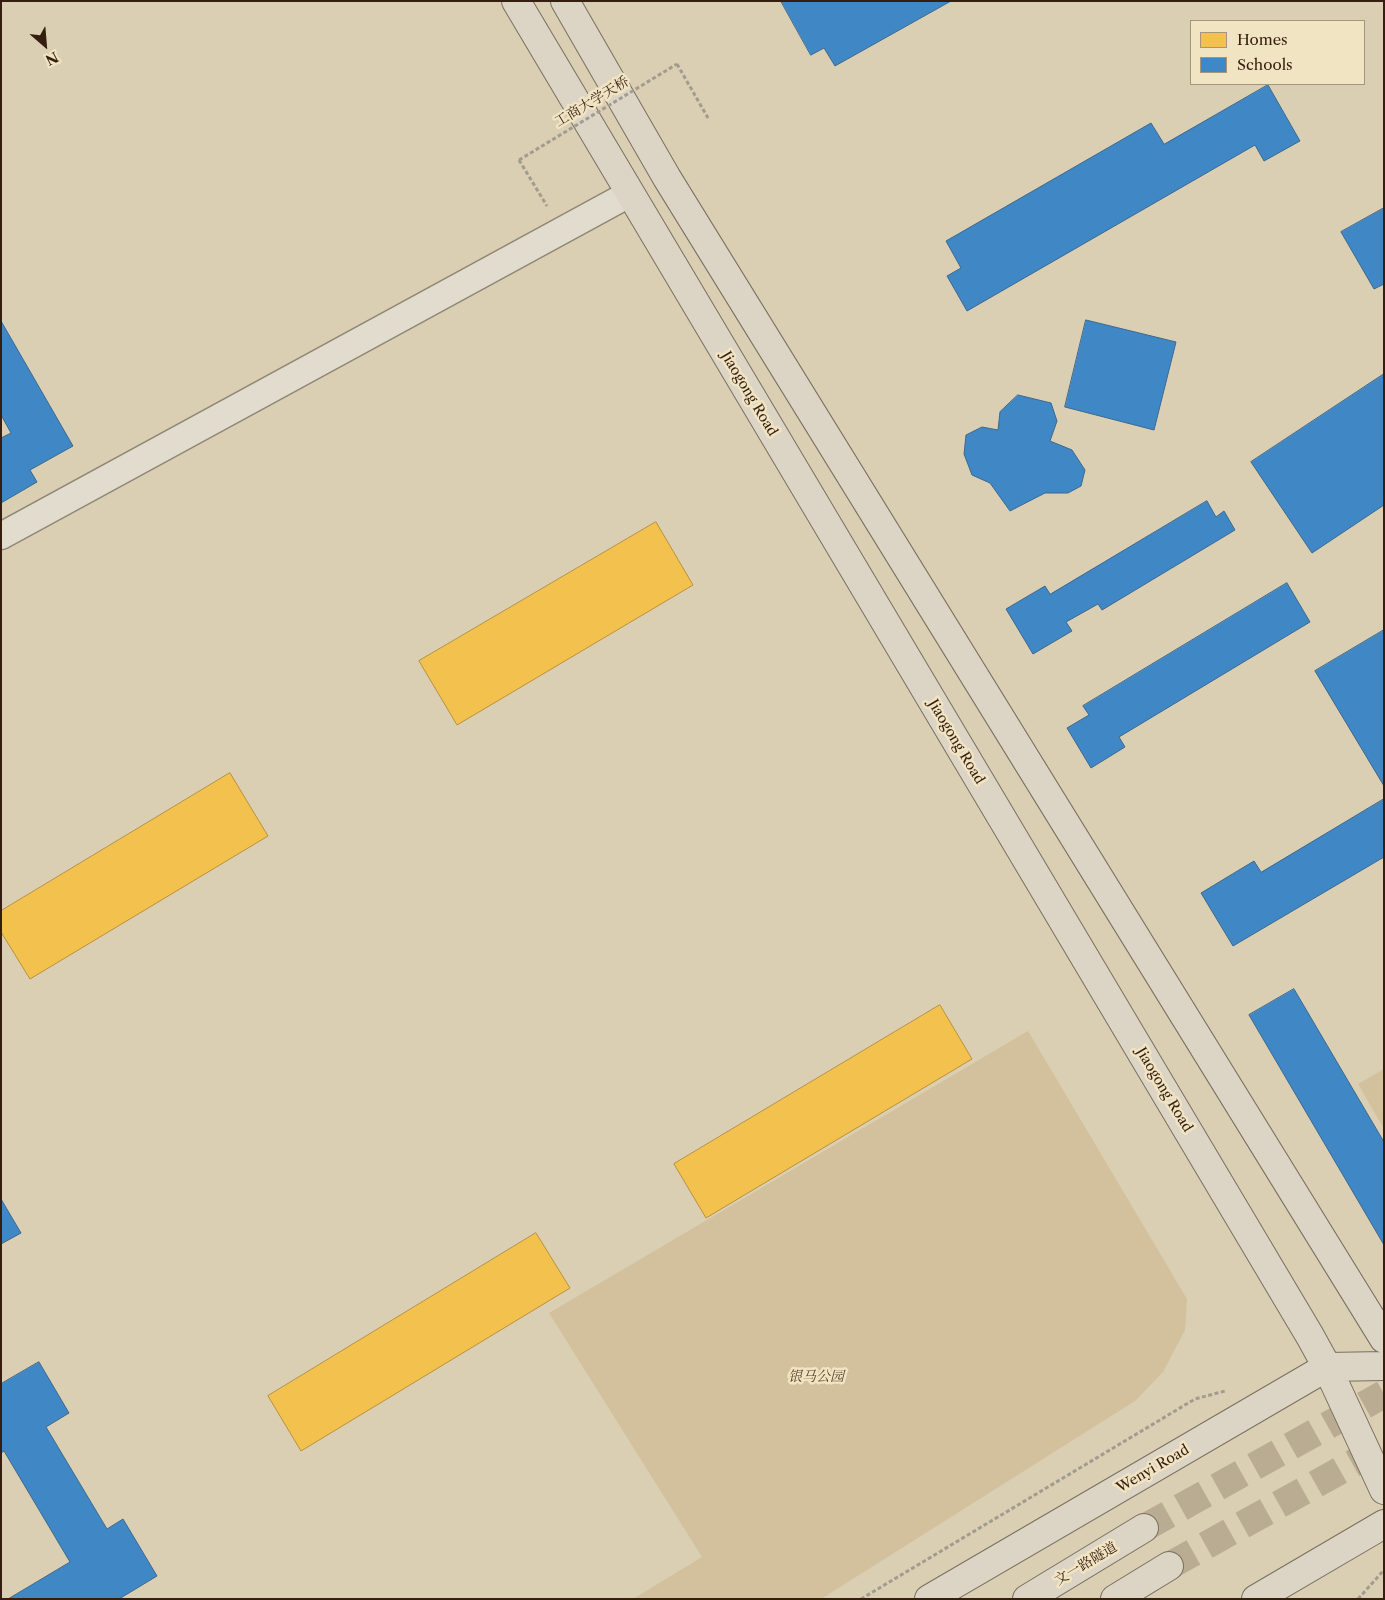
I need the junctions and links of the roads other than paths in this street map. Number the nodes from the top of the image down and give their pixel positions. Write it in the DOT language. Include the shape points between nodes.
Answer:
graph roads {
  1 [pos="516,1"];
  2 [pos="565,1"];
  3 [pos="629,194"];
  4 [pos="1,536"];
  5 [pos="1384,1339"];
  6 [pos="1384,1366"];
  7 [pos="1327,1367"];
  8 [pos="1384,1490"];
  9 [pos="1384,1524"];
  10 [pos="1144,1528"];
  11 [pos="1169,1566"];
  12 [pos="929,1599"];
  13 [pos="1027,1599"];
  14 [pos="1115,1599"];
  15 [pos="1256,1599"];
  1 -- 3 [label="main road, Jiaogong Road"];
  2 -- 5 [label="main road" via="672,186"];
  3 -- 4 [label="street"];
  3 -- 7 [label="main road, Jiaogong Road"];
  6 -- 7 [label="main road, Wenyi Road"];
  7 -- 8 [label="main road, Jiaogong Road"];
  7 -- 12 [label="main road, Wenyi Road"];
  9 -- 15 [label="main road"];
  10 -- 13 [label="main road, 文一路隧道"];
  11 -- 14 [label="main road"];
}
